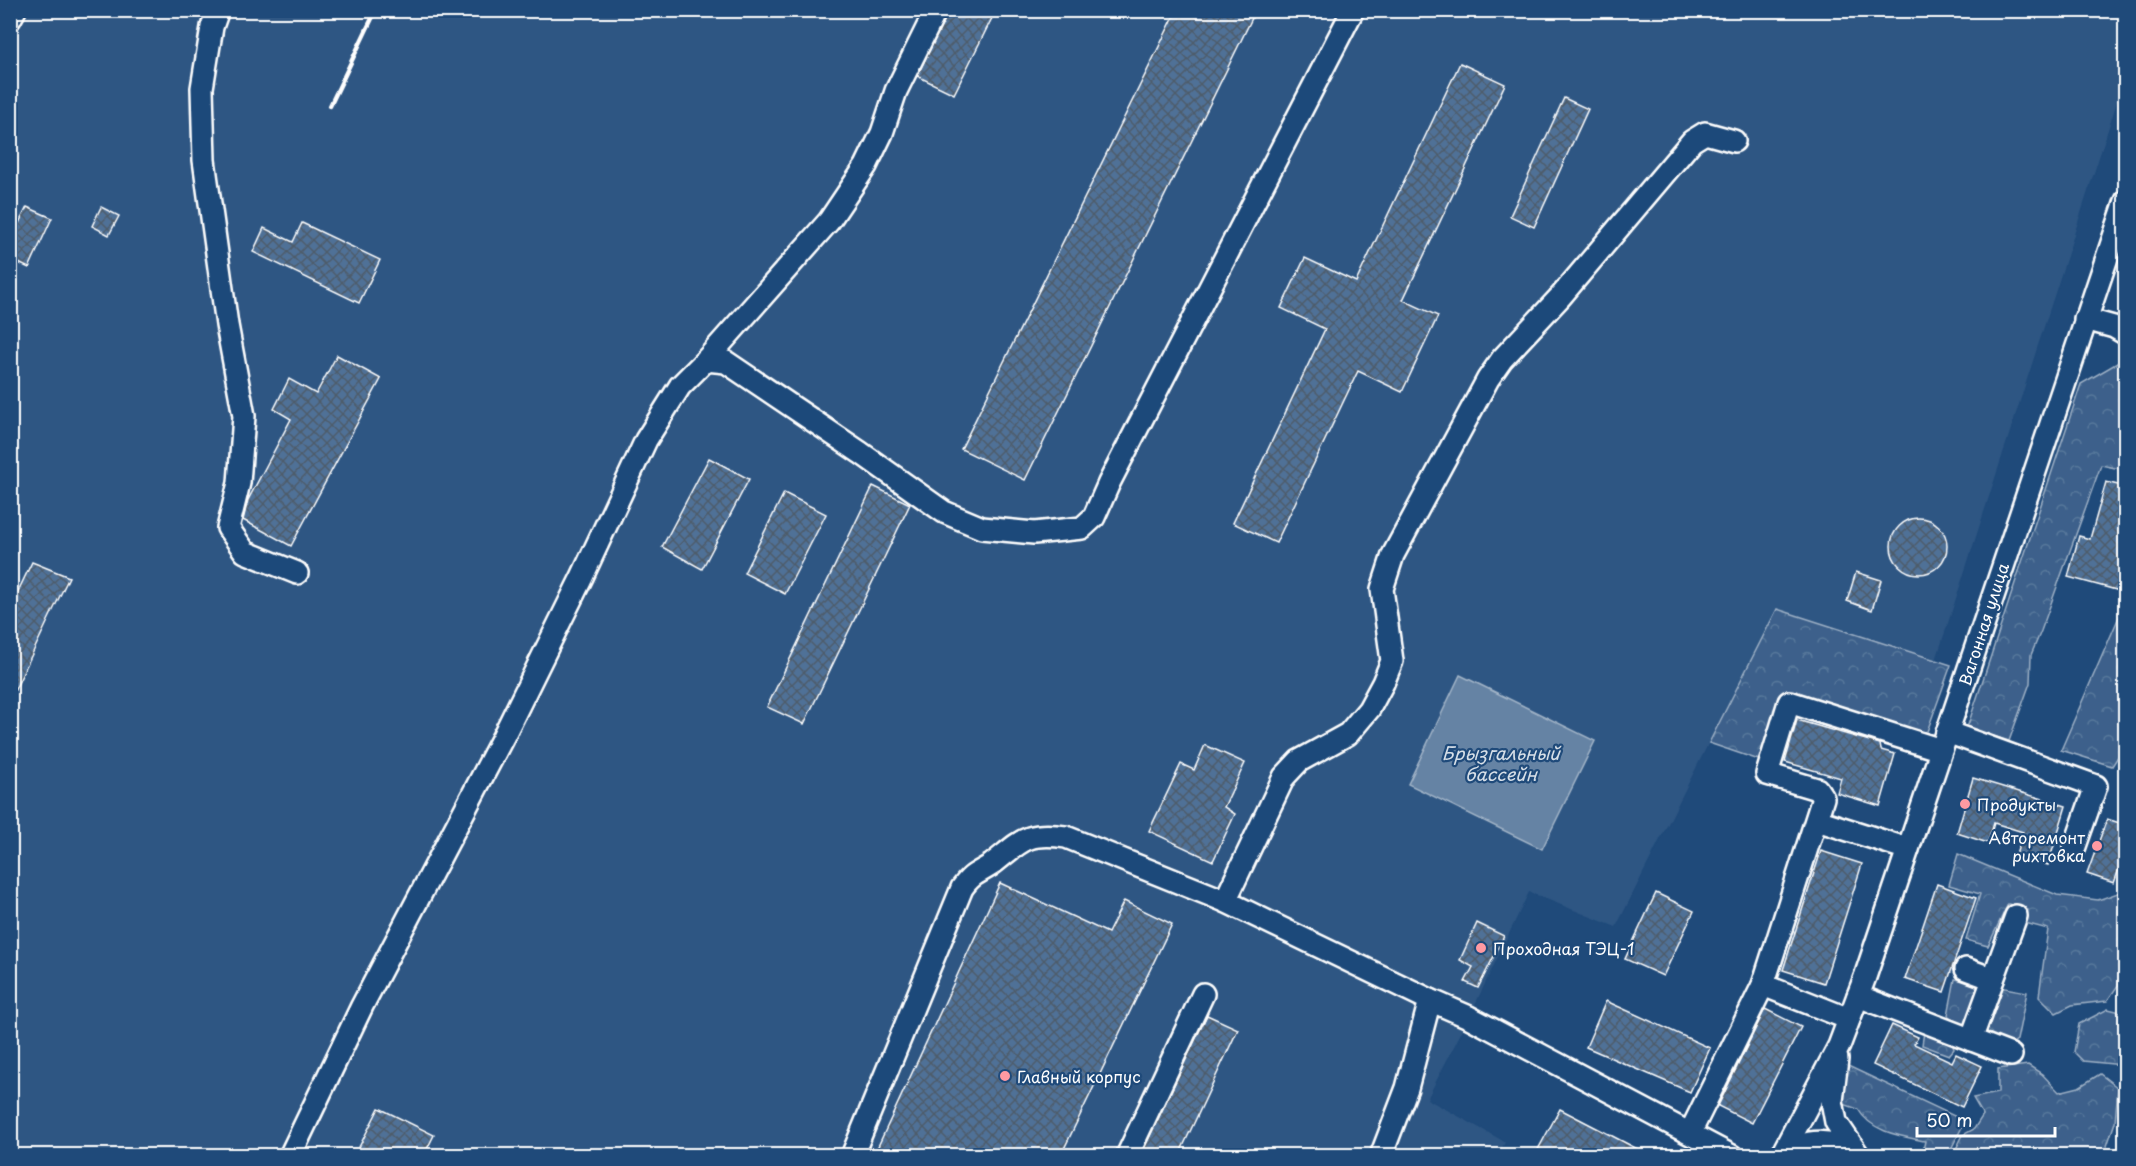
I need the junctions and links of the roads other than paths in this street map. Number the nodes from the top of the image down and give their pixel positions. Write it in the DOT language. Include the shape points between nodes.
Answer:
graph roads {
  1 [pos="15,10"];
  2 [pos="218,10"];
  3 [pos="936,10"];
  4 [pos="1353,10"];
  5 [pos="10,19"];
  6 [pos="1734,141"];
  7 [pos="2126,201"];
  8 [pos="2085,319"];
  9 [pos="2126,334"];
  10 [pos="706,360"];
  11 [pos="297,573"];
  12 [pos="1944,741"];
  13 [pos="1817,820"];
  14 [pos="1908,849"];
  15 [pos="2074,849"];
  16 [pos="1225,901"];
  17 [pos="2016,916"];
  18 [pos="1966,969"];
  19 [pos="1993,979"];
  20 [pos="1763,985"];
  21 [pos="1203,994"];
  22 [pos="1858,996"];
  23 [pos="1430,1000"];
  24 [pos="1849,1019"];
  25 [pos="1971,1040"];
  26 [pos="1839,1046"];
  27 [pos="2010,1055"];
  28 [pos="1690,1133"];
  29 [pos="1857,1154"];
  30 [pos="290,1155"];
  31 [pos="852,1155"];
  32 [pos="1127,1155"];
  33 [pos="1381,1155"];
  34 [pos="1732,1155"];
  35 [pos="1782,1155"];
  1 -- 5 [label="street"];
  2 -- 11 [label="street" via="202,88 204,160 244,416 239,483 228,528 244,552"];
  3 -- 10 [label="street" via="866,166 829,221"];
  4 -- 10 [label="street" via="1094,518 1082,528 1034,533 982,528 944,512 726,362"];
  6 -- 16 [label="street" via="1705,133 1692,141 1488,379 1393,555 1382,589 1392,660 1383,683 1369,709 1348,734 1299,761 1284,777"];
  7 -- 8 [label="street, Вагонная улица"];
  8 -- 9 [label="street"];
  8 -- 12 [label="street, Вагонная улица"];
  10 -- 30 [label="street" via="680,386 646,440 503,737 362,1006"];
  12 -- 13 [label="street" via="1789,702 1767,774 1817,789 1823,798"];
  12 -- 14 [label="street, Вагонная улица"];
  12 -- 15 [label="street" via="2096,786"];
  13 -- 14 [label="street"];
  13 -- 20 [label="street"];
  14 -- 22 [label="street, Вагонная улица"];
  16 -- 23 [label="street"];
  16 -- 31 [label="street" via="1066,837 1032,836 1015,845 972,875 963,888"];
  17 -- 19 [label="street"];
  18 -- 19 [label="street"];
  19 -- 25 [label="street"];
  20 -- 24 [label="street"];
  20 -- 28 [label="street"];
  21 -- 32 [label="street"];
  22 -- 24 [label="street, Вагонная улица"];
  22 -- 25 [label="street"];
  23 -- 28 [label="street"];
  23 -- 33 [label="street" via="1407,1088"];
  24 -- 26 [label="street, Вагонная улица"];
  25 -- 27 [label="street"];
  26 -- 29 [label="street" via="1832,1101 1836,1122"];
  26 -- 35 [label="street"];
  28 -- 34 [label="street"];
  29 -- 35 [label="street" via="1840,1144 1823,1141 1806,1143"];
}
